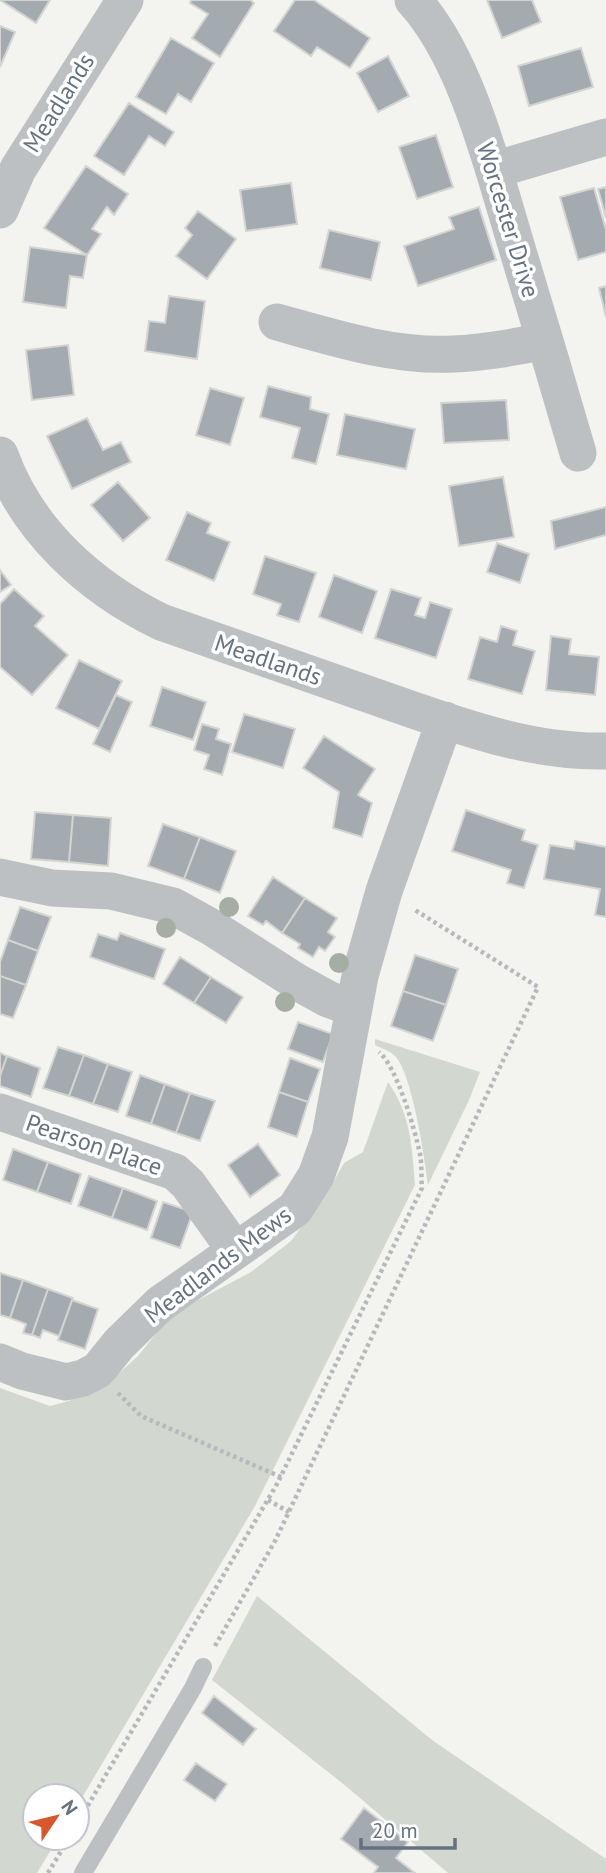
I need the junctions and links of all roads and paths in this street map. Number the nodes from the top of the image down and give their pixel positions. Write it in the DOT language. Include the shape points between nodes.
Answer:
graph roads {
  1 [pos="125,0"];
  2 [pos="413,0"];
  3 [pos="606,137"];
  4 [pos="494,170"];
  5 [pos="0,210"];
  6 [pos="277,323"];
  7 [pos="545,341"];
  8 [pos="578,453"];
  9 [pos="0,455"];
  10 [pos="444,720"];
  11 [pos="606,751"];
  12 [pos="1,883"];
  13 [pos="384,891"];
  14 [pos="352,1008"];
  15 [pos="347,1044"];
  16 [pos="0,1112"];
  17 [pos="235,1250"];
  18 [pos="0,1362"];
  19 [pos="98,1370"];
  20 [pos="281,1477"];
  21 [pos="268,1500"];
  22 [pos="289,1512"];
  23 [pos="203,1667"];
  24 [pos="91,1800"];
  25 [pos="61,1852"];
  26 [pos="48,1873"];
  27 [pos="83,1873"];
  1 -- 5 [label="street, Meadlands" via="18,169"];
  2 -- 4 [label="street, Worcester Drive" via="444,44 472,105"];
  3 -- 4 [label="street"];
  4 -- 7 [label="street, Worcester Drive"];
  6 -- 7 [label="street" via="413,353 497,351"];
  7 -- 8 [label="street, Worcester Drive"];
  9 -- 10 [label="street, Meadlands" via="28,511 59,550 125,605 161,622"];
  10 -- 11 [label="street, Meadlands" via="521,743"];
  10 -- 13 [label="street, Meadlands Mews"];
  12 -- 14 [label="street" via="111,891 173,906 297,982"];
  13 -- 14 [label="street, Meadlands Mews"];
  13 -- 22 [label="path" via="538,987"];
  14 -- 15 [label="street, Meadlands Mews"];
  15 -- 17 [label="street, Meadlands Mews" via="330,1138 316,1176 295,1209"];
  15 -- 20 [label="path" via="381,1052 390,1067 413,1124 422,1188"];
  16 -- 17 [label="street, Pearson Place" via="175,1172"];
  17 -- 19 [label="street, Meadlands Mews" via="160,1304"];
  18 -- 19 [label="street" via="66,1382"];
  19 -- 20 [label="path" via="141,1416"];
  20 -- 21 [label="path"];
  21 -- 22 [label="path"];
  21 -- 24 [label="path"];
  22 -- 23 [label="path"];
  23 -- 27 [label="lane"];
  25 -- 26 [label="path"];
}
